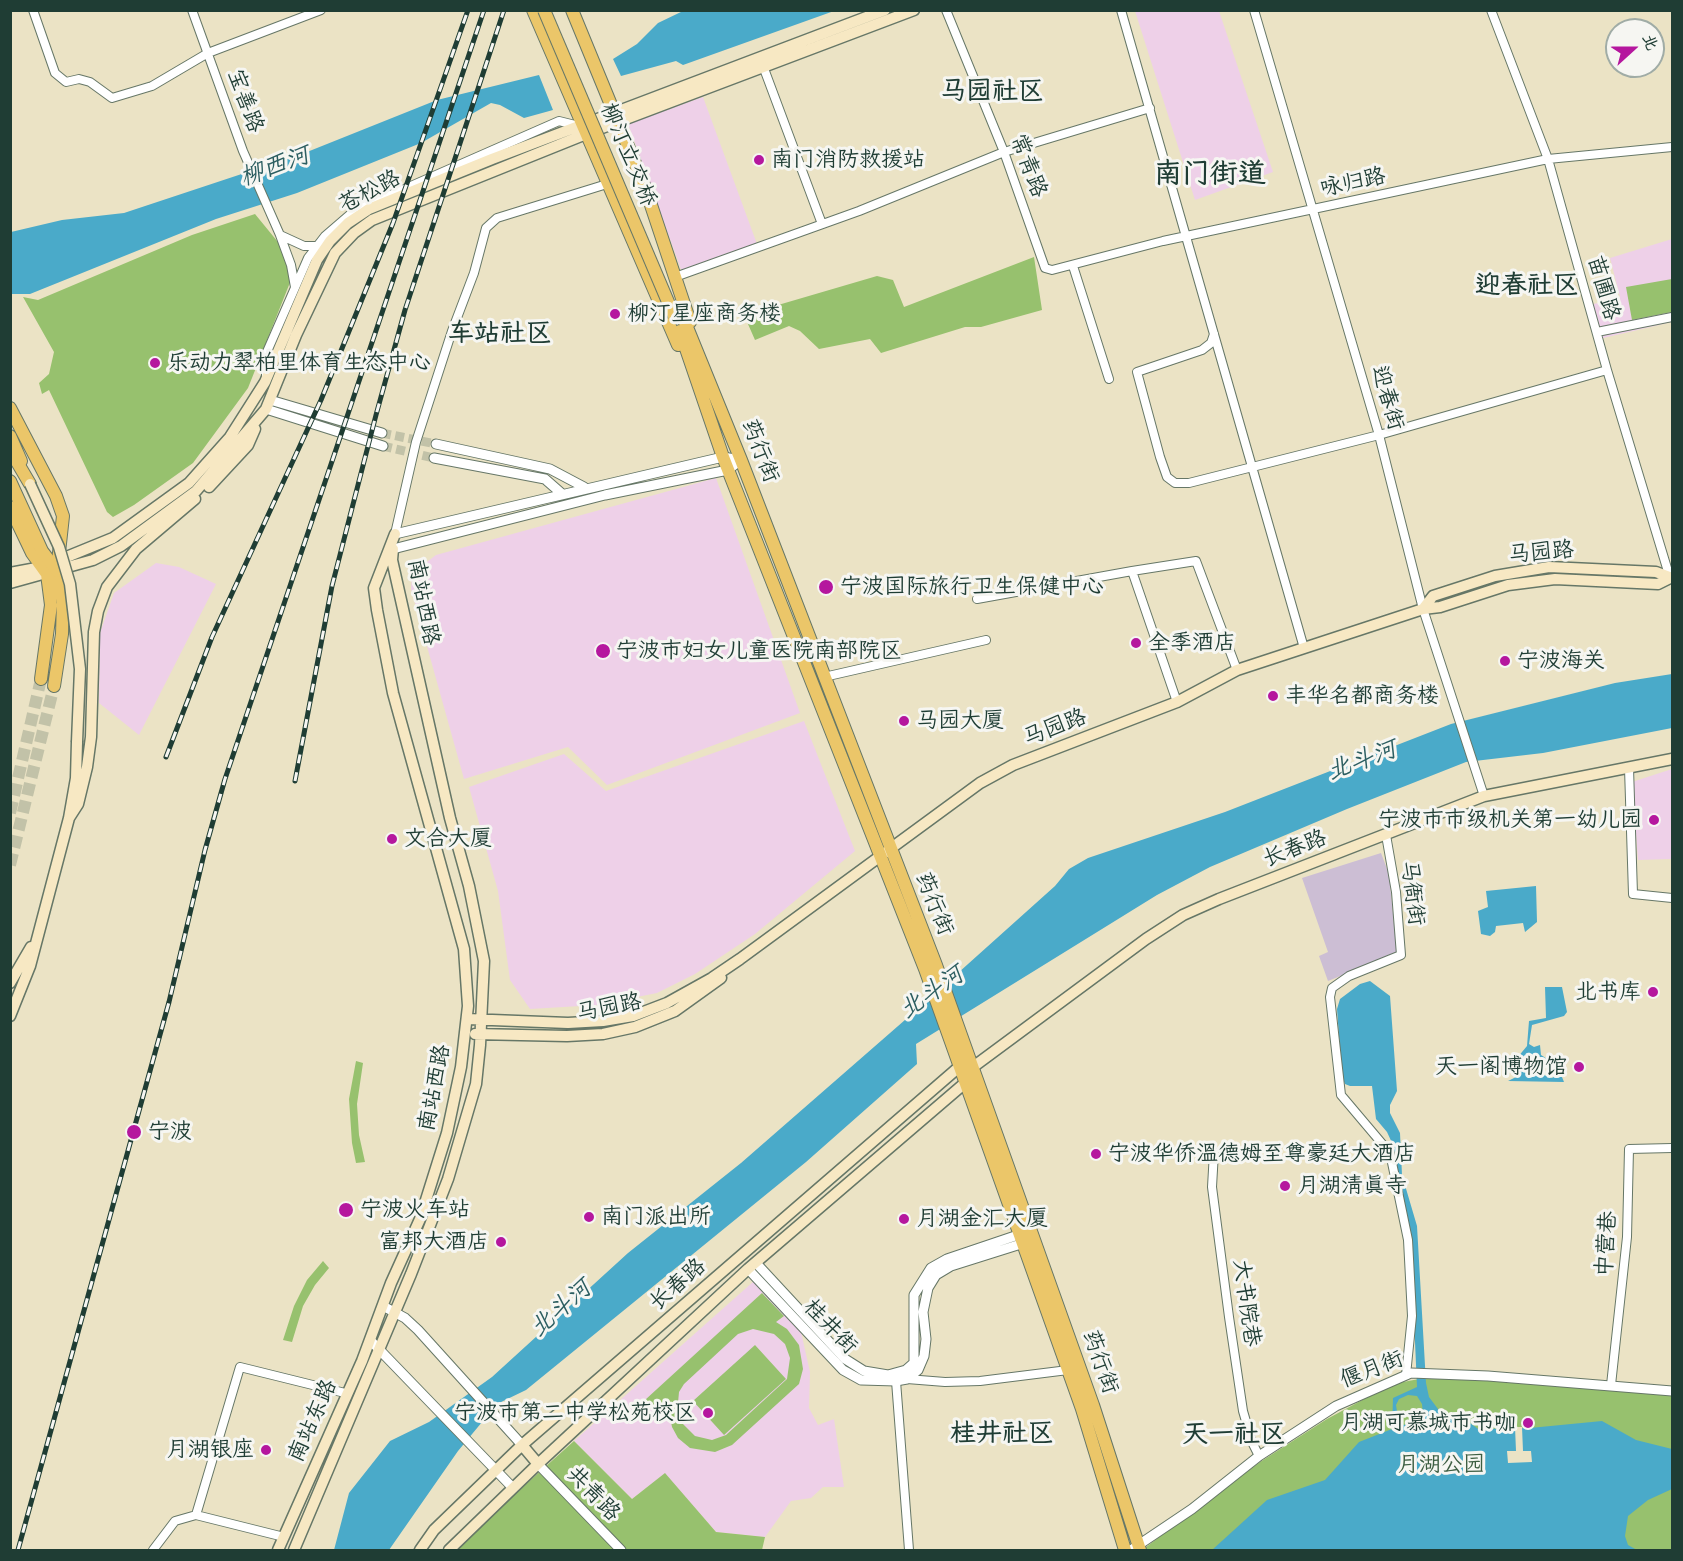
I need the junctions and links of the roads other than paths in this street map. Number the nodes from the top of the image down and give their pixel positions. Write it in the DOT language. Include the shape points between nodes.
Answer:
graph roads {
  1 [pos="33,10"];
  2 [pos="192,10"];
  3 [pos="321,10"];
  4 [pos="533,10"];
  5 [pos="544,10"];
  6 [pos="552,10"];
  7 [pos="572,10"];
  8 [pos="885,10"];
  9 [pos="914,10"];
  10 [pos="946,10"];
  11 [pos="1121,10"];
  12 [pos="1254,10"];
  13 [pos="1491,10"];
  14 [pos="208,53"];
  15 [pos="764,66"];
  16 [pos="1150,108"];
  17 [pos="618,123"];
  18 [pos="575,124"];
  19 [pos="586,134"];
  20 [pos="1672,147"];
  21 [pos="1004,153"];
  22 [pos="1548,159"];
  23 [pos="607,184"];
  24 [pos="1313,210"];
  25 [pos="822,224"];
  26 [pos="280,235"];
  27 [pos="1188,237"];
  28 [pos="318,246"];
  29 [pos="1073,266"];
  30 [pos="1045,268"];
  31 [pos="675,277"];
  32 [pos="296,287"];
  33 [pos="678,315"];
  34 [pos="1672,317"];
  35 [pos="1597,332"];
  36 [pos="1214,333"];
  37 [pos="1607,370"];
  38 [pos="1109,379"];
  39 [pos="266,382"];
  40 [pos="702,395"];
  41 [pos="717,399"];
  42 [pos="10,408"];
  43 [pos="265,408"];
  44 [pos="382,433"];
  45 [pos="1379,435"];
  46 [pos="10,436"];
  47 [pos="436,444"];
  48 [pos="383,446"];
  49 [pos="10,450"];
  50 [pos="723,457"];
  51 [pos="434,458"];
  52 [pos="741,460"];
  53 [pos="1251,466"];
  54 [pos="728,470"];
  55 [pos="10,481"];
  56 [pos="30,484"];
  57 [pos="584,487"];
  58 [pos="561,493"];
  59 [pos="10,507"];
  60 [pos="395,534"];
  61 [pos="393,549"];
  62 [pos="49,569"];
  63 [pos="1132,571"];
  64 [pos="10,573"];
  65 [pos="1671,578"];
  66 [pos="10,583"];
  67 [pos="977,599"];
  68 [pos="1423,609"];
  69 [pos="986,640"];
  70 [pos="1304,648"];
  71 [pos="1237,670"];
  72 [pos="824,677"];
  73 [pos="41,679"];
  74 [pos="54,686"];
  75 [pos="1177,702"];
  76 [pos="1672,759"];
  77 [pos="1629,768"];
  78 [pos="1484,796"];
  79 [pos="69,818"];
  80 [pos="1386,835"];
  81 [pos="885,854"];
  82 [pos="1672,898"];
  83 [pos="36,939"];
  84 [pos="740,959"];
  85 [pos="10,983"];
  86 [pos="10,1016"];
  87 [pos="467,1019"];
  88 [pos="481,1021"];
  89 [pos="465,1034"];
  90 [pos="481,1035"];
  91 [pos="968,1066"];
  92 [pos="965,1083"];
  93 [pos="1672,1148"];
  94 [pos="1214,1152"];
  95 [pos="1022,1238"];
  96 [pos="752,1266"];
  97 [pos="383,1306"];
  98 [pos="394,1312"];
  99 [pos="370,1340"];
  100 [pos="379,1348"];
  101 [pos="1068,1370"];
  102 [pos="1408,1374"];
  103 [pos="907,1379"];
  104 [pos="896,1381"];
  105 [pos="1611,1385"];
  106 [pos="1672,1391"];
  107 [pos="345,1393"];
  108 [pos="522,1445"];
  109 [pos="1259,1456"];
  110 [pos="538,1464"];
  111 [pos="494,1472"];
  112 [pos="513,1488"];
  113 [pos="196,1515"];
  114 [pos="284,1537"];
  115 [pos="1137,1549"];
  116 [pos="153,1551"];
  117 [pos="278,1551"];
  118 [pos="294,1551"];
  119 [pos="420,1551"];
  120 [pos="449,1551"];
  121 [pos="621,1551"];
  122 [pos="909,1551"];
  123 [pos="1125,1551"];
  1 -- 14 [label="street" via="56,73 66,81 90,82 112,98 152,86"];
  2 -- 14 [label="street, 宝善路"];
  3 -- 14 [label="street"];
  4 -- 19 [label="main road"];
  5 -- 33 [label="main road, 柳汀立交桥, bridge"];
  6 -- 33 [label="main road, 柳汀立交桥"];
  7 -- 17 [label="main road"];
  8 -- 39 [label="main road, 苍松路" via="369,209 339,231 317,260"];
  9 -- 15 [label="main road, 苍松路"];
  10 -- 21 [label="street, 常青路"];
  11 -- 16 [label="street"];
  12 -- 24 [label="street, 迎春街"];
  13 -- 22 [label="street, 苗圃路"];
  14 -- 26 [label="street, 宝善路" via="243,151"];
  15 -- 17 [label="main road, 苍松路"];
  15 -- 25 [label="street"];
  16 -- 21 [label="street"];
  16 -- 27 [label="street"];
  17 -- 19 [label="main road, 苍松路"];
  17 -- 31 [label="main road" via="646,190"];
  18 -- 28 [label="street" via="559,121 363,207 338,224"];
  19 -- 23 [label="main road"];
  19 -- 43 [label="main road, 苍松路" via="372,220 354,232 335,253 322,276"];
  20 -- 22 [label="street, 咏归路"];
  21 -- 25 [label="street"];
  21 -- 30 [label="street, 常青路"];
  22 -- 24 [label="street, 咏归路"];
  22 -- 35 [label="street, 苗圃路"];
  23 -- 40 [label="main road"];
  23 -- 60 [label="street" via="497,218 486,228 416,442"];
  24 -- 27 [label="street, 咏归路"];
  24 -- 45 [label="street, 迎春街"];
  25 -- 31 [label="street"];
  26 -- 28 [label="street" via="304,246"];
  26 -- 32 [label="street, 宝善路"];
  27 -- 29 [label="street, 咏归路"];
  27 -- 36 [label="street"];
  28 -- 32 [label="street" via="308,258"];
  29 -- 30 [label="street, 咏归路"];
  29 -- 38 [label="street"];
  31 -- 41 [label="main road"];
  32 -- 39 [label="street" via="266,354"];
  33 -- 40 [label="main road, 药行街"];
  33 -- 41 [label="main road, 药行街"];
  34 -- 35 [label="street"];
  35 -- 37 [label="street, 苗圃路"];
  36 -- 53 [label="street"];
  36 -- 53 [label="street" via="1211,343 1202,351 1137,372 1160,458 1167,477 1175,483 1189,483"];
  37 -- 45 [label="street"];
  37 -- 65 [label="street, 苗圃路"];
  39 -- 62 [label="main road, 苍松路" via="230,437 189,483 113,538"];
  40 -- 50 [label="main road, 药行街"];
  41 -- 52 [label="main road, 药行街"];
  42 -- 62 [label="main road" via="63,516"];
  43 -- 44 [label="street"];
  43 -- 48 [label="street"];
  43 -- 62 [label="main road, 苍松路" via="196,491 146,530 93,560"];
  43 -- 79 [label="main road" via="248,445 230,466 136,549 107,587 94,632 87,767 78,804"];
  45 -- 53 [label="street"];
  45 -- 68 [label="street, 迎春街"];
  46 -- 56 [label="main road"];
  47 -- 57 [label="street" via="550,468"];
  49 -- 56 [label="main road"];
  50 -- 52 [label="street"];
  50 -- 54 [label="main road, 药行街"];
  50 -- 57 [label="street"];
  51 -- 58 [label="street" via="545,479"];
  52 -- 54 [label="street"];
  52 -- 72 [label="main road, 药行街"];
  53 -- 70 [label="street"];
  54 -- 61 [label="street" via="605,495"];
  54 -- 81 [label="main road, 药行街"];
  55 -- 62 [label="main road"];
  56 -- 79 [label="main road, bridge" via="65,567 78,630 76,778"];
  57 -- 58 [label="street"];
  58 -- 60 [label="street"];
  59 -- 62 [label="main road" via="32,553"];
  60 -- 61 [label="main road, 南站西路"];
  60 -- 87 [label="main road, 南站西路" via="374,588 377,610 393,693 464,949"];
  61 -- 88 [label="main road, 南站西路" via="392,560 482,951"];
  62 -- 64 [label="main road, 苍松路"];
  62 -- 66 [label="main road, 苍松路"];
  62 -- 73 [label="main road" via="51,605"];
  62 -- 74 [label="main road" via="63,602"];
  63 -- 67 [label="street"];
  63 -- 71 [label="street" via="1196,561"];
  63 -- 75 [label="street"];
  65 -- 68 [label="main road, 马园路" via="1658,584 1555,579 1508,585"];
  68 -- 70 [label="main road, 马园路"];
  68 -- 78 [label="street, 迎春街"];
  69 -- 72 [label="street"];
  70 -- 71 [label="main road, 马园路"];
  71 -- 75 [label="main road, 马园路"];
  72 -- 81 [label="main road, 药行街"];
  75 -- 81 [label="main road, 马园路" via="1013,765 980,783"];
  76 -- 77 [label="main road, 长春路"];
  77 -- 78 [label="main road, 长春路"];
  77 -- 82 [label="street" via="1633,894"];
  78 -- 80 [label="main road, 长春路"];
  79 -- 83 [label="main road"];
  80 -- 91 [label="main road, 长春路" via="1183,915"];
  80 -- 102 [label="street, 马衙街" via="1401,955 1348,976 1332,988 1330,997 1341,1095 1390,1153 1408,1240 1412,1316"];
  81 -- 84 [label="main road, 马园路"];
  81 -- 91 [label="main road, 药行街"];
  83 -- 85 [label="main road"];
  83 -- 86 [label="main road"];
  84 -- 88 [label="main road, 马园路" via="667,1003 633,1016 568,1023"];
  84 -- 90 [label="main road, 马园路" via="723,977 675,1011 635,1027 567,1036"];
  87 -- 88 [label="main road, 马园路"];
  87 -- 89 [label="main road, 南站西路"];
  88 -- 90 [label="main road, 南站西路"];
  89 -- 90 [label="main road, 马园路"];
  89 -- 97 [label="main road, 南站西路" via="447,1133 420,1219"];
  90 -- 98 [label="main road, 南站西路" via="476,1084 465,1125 448,1179"];
  91 -- 92 [label="main road, 药行街"];
  91 -- 108 [label="main road, 长春路"];
  91 -- 115 [label="main road, 药行街" via="1093,1404"];
  92 -- 95 [label="main road, 药行街"];
  92 -- 96 [label="main road, 长春路"];
  93 -- 105 [label="street, 中营巷" via="1629,1149 1627,1237"];
  94 -- 109 [label="street, 大书院巷" via="1212,1187 1229,1317 1243,1411"];
  95 -- 96 [label="street, 桂井街" via="947,1259 931,1268 914,1295 914,1363 906,1370 888,1374 864,1371 845,1359"];
  95 -- 101 [label="main road, 药行街"];
  95 -- 103 [label="street" via="936,1275 928,1288 923,1312 924,1356 918,1370"];
  96 -- 104 [label="street, 桂井街" via="843,1370 861,1380"];
  96 -- 110 [label="main road, 长春路"];
  97 -- 98 [label="street"];
  97 -- 99 [label="main road, 南站东路"];
  98 -- 100 [label="main road, 南站东路"];
  98 -- 108 [label="street" via="418,1329"];
  99 -- 100 [label="street"];
  99 -- 107 [label="main road, 南站东路"];
  100 -- 111 [label="street"];
  100 -- 118 [label="main road, 南站东路"];
  101 -- 103 [label="street" via="980,1381"];
  101 -- 123 [label="main road, 药行街"];
  102 -- 105 [label="street, 偃月街" via="1430,1372"];
  102 -- 109 [label="street, 偃月街" via="1336,1406"];
  103 -- 104 [label="street, 桂井街"];
  104 -- 122 [label="street"];
  105 -- 106 [label="street, 偃月街"];
  107 -- 113 [label="street" via="240,1367"];
  107 -- 114 [label="main road, 南站东路"];
  108 -- 110 [label="main road"];
  108 -- 111 [label="main road, 长春路"];
  109 -- 115 [label="street, 偃月街"];
  110 -- 112 [label="main road, 长春路"];
  110 -- 121 [label="street, 共青路"];
  111 -- 112 [label="street"];
  111 -- 119 [label="main road, 长春路" via="434,1530"];
  112 -- 120 [label="main road, 长春路"];
  113 -- 114 [label="street"];
  113 -- 116 [label="street" via="175,1521"];
  114 -- 117 [label="main road, 南站东路"];
}
